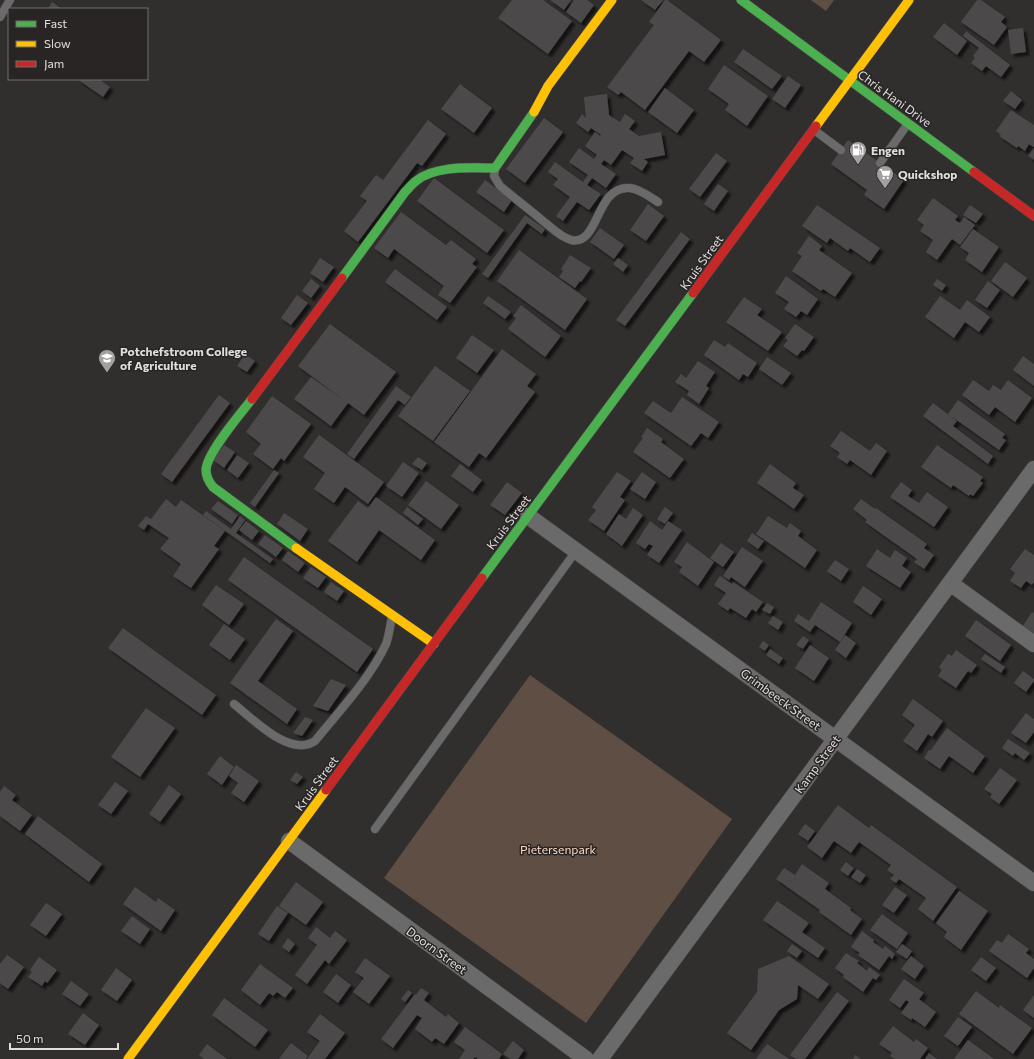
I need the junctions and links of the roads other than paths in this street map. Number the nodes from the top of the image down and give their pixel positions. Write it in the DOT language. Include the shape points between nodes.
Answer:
graph roads {
  1 [pos="10,0"];
  2 [pos="612,0"];
  3 [pos="741,0"];
  4 [pos="909,0"];
  5 [pos="0,17"];
  6 [pos="850,79"];
  7 [pos="909,123"];
  8 [pos="814,130"];
  9 [pos="841,150"];
  10 [pos="880,163"];
  11 [pos="495,168"];
  12 [pos="658,202"];
  13 [pos="1034,216"];
  14 [pos="1034,469"];
  15 [pos="528,516"];
  16 [pos="576,551"];
  17 [pos="950,583"];
  18 [pos="393,616"];
  19 [pos="434,644"];
  20 [pos="1034,644"];
  21 [pos="234,704"];
  22 [pos="836,738"];
  23 [pos="375,829"];
  24 [pos="288,841"];
  25 [pos="1034,883"];
  26 [pos="128,1059"];
  27 [pos="586,1059"];
  28 [pos="600,1059"];
  1 -- 5 [label="lane"];
  2 -- 11 [label="street" via="548,86 536,109"];
  3 -- 6 [label="street, Chris Hani Drive"];
  4 -- 6 [label="street, Kruis Street"];
  6 -- 7 [label="street, Chris Hani Drive"];
  6 -- 8 [label="street, Kruis Street"];
  7 -- 10 [label="lane"];
  7 -- 13 [label="street, Chris Hani Drive"];
  8 -- 9 [label="lane"];
  8 -- 15 [label="street, Kruis Street"];
  11 -- 12 [label="lane" via="494,176 500,186 570,240 578,240 588,234 605,201 614,192 631,188"];
  11 -- 18 [label="street" via="438,171 418,179 405,192 206,464 206,478 213,488"];
  14 -- 17 [label="street, Kamp Street"];
  15 -- 16 [label="street, Grimbeeck Street"];
  15 -- 19 [label="street, Kruis Street"];
  16 -- 22 [label="street, Grimbeeck Street"];
  16 -- 23 [label="lane"];
  17 -- 20 [label="street"];
  17 -- 22 [label="street, Kamp Street"];
  18 -- 19 [label="street"];
  18 -- 21 [label="lane" via="386,643 369,672 311,744 299,746 277,738"];
  19 -- 24 [label="street, Kruis Street"];
  22 -- 25 [label="street, Grimbeeck Street"];
  22 -- 28 [label="street, Kamp Street"];
  24 -- 26 [label="street, Kruis Street"];
  24 -- 27 [label="street, Doorn Street"];
}
